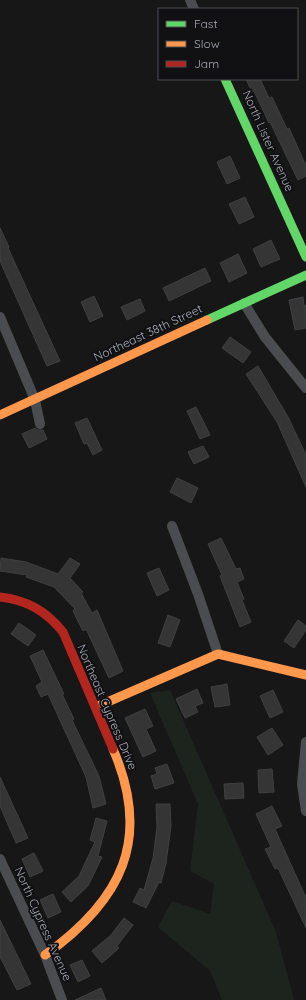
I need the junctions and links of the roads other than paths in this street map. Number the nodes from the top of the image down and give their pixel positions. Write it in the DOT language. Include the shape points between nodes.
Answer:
graph roads {
  1 [pos="225,80"];
  2 [pos="306,257"];
  3 [pos="306,275"];
  4 [pos="244,303"];
  5 [pos="0,317"];
  6 [pos="306,388"];
  7 [pos="34,400"];
  8 [pos="0,415"];
  9 [pos="40,424"];
  10 [pos="172,526"];
  11 [pos="0,597"];
  12 [pos="218,654"];
  13 [pos="306,675"];
  14 [pos="96,707"];
  15 [pos="306,742"];
  16 [pos="306,812"];
  17 [pos="0,859"];
  18 [pos="45,955"];
  19 [pos="62,1000"];
  1 -- 2 [label="street, North Lister Avenue"];
  3 -- 4 [label="street, Northeast 38th Street"];
  4 -- 6 [label="street" via="265,337"];
  4 -- 7 [label="street, Northeast 38th Street"];
  5 -- 7 [label="street"];
  7 -- 8 [label="street, Northeast 38th Street"];
  7 -- 9 [label="street"];
  10 -- 12 [label="street"];
  11 -- 14 [label="street, Northeast Cypress Drive" via="13,597 31,603 54,620 63,632"];
  12 -- 13 [label="street"];
  12 -- 14 [label="street"];
  14 -- 18 [label="street, Northeast Cypress Drive" via="122,769 129,799 131,826 127,849 119,873 102,904 76,932"];
  15 -- 16 [label="street" via="302,784"];
  17 -- 18 [label="street, North Cypress Avenue"];
  18 -- 19 [label="street, North Cypress Avenue"];
}
